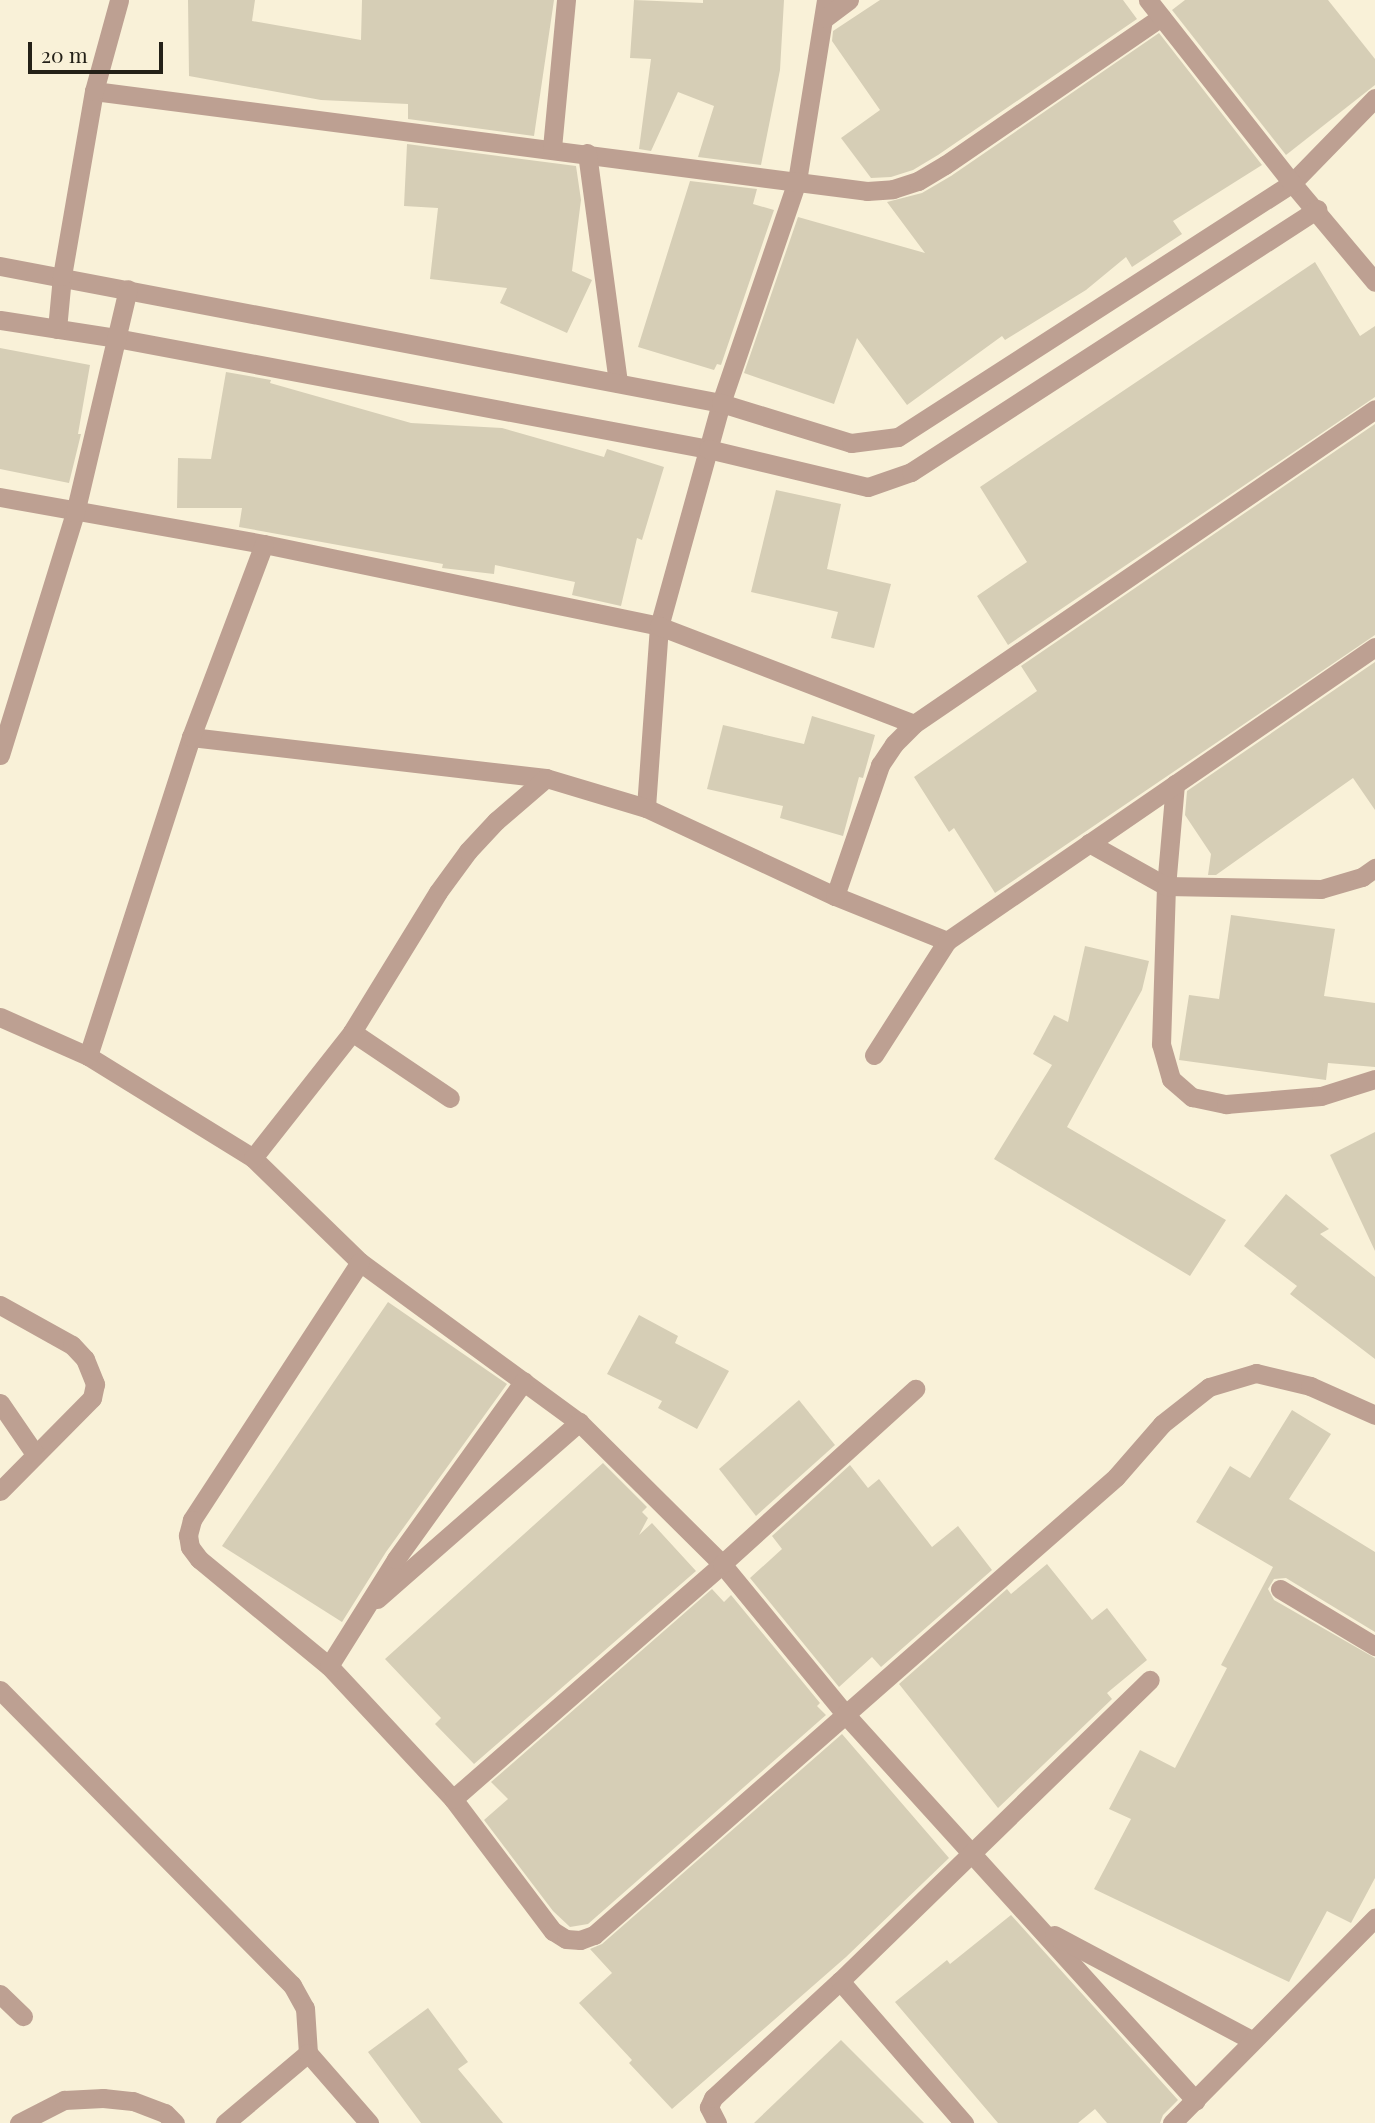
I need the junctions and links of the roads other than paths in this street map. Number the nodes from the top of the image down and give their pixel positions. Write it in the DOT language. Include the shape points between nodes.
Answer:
graph roads {
  1 [pos="119,0"];
  2 [pos="566,0"];
  3 [pos="849,0"];
  4 [pos="1148,0"];
  5 [pos="826,9"];
  6 [pos="1161,17"];
  7 [pos="94,90"];
  8 [pos="1375,99"];
  9 [pos="552,148"];
  10 [pos="587,153"];
  11 [pos="797,181"];
  12 [pos="1292,183"];
  13 [pos="1317,209"];
  14 [pos="0,266"];
  15 [pos="62,276"];
  16 [pos="1375,282"];
  17 [pos="128,289"];
  18 [pos="0,320"];
  19 [pos="57,329"];
  20 [pos="116,338"];
  21 [pos="618,383"];
  22 [pos="721,402"];
  23 [pos="1375,409"];
  24 [pos="708,449"];
  25 [pos="0,497"];
  26 [pos="75,513"];
  27 [pos="264,544"];
  28 [pos="659,626"];
  29 [pos="1375,647"];
  30 [pos="914,724"];
  31 [pos="191,737"];
  32 [pos="0,755"];
  33 [pos="546,778"];
  34 [pos="1175,784"];
  35 [pos="646,808"];
  36 [pos="1089,844"];
  37 [pos="1375,868"];
  38 [pos="1166,886"];
  39 [pos="835,896"];
  40 [pos="947,942"];
  41 [pos="0,1017"];
  42 [pos="352,1031"];
  43 [pos="874,1055"];
  44 [pos="88,1056"];
  45 [pos="1375,1079"];
  46 [pos="450,1098"];
  47 [pos="253,1157"];
  48 [pos="360,1262"];
  49 [pos="0,1305"];
  50 [pos="524,1381"];
  51 [pos="915,1389"];
  52 [pos="0,1403"];
  53 [pos="1375,1415"];
  54 [pos="579,1422"];
  55 [pos="35,1454"];
  56 [pos="0,1491"];
  57 [pos="722,1564"];
  58 [pos="1280,1588"];
  59 [pos="370,1605"];
  60 [pos="1375,1646"];
  61 [pos="330,1666"];
  62 [pos="1150,1680"];
  63 [pos="0,1690"];
  64 [pos="845,1714"];
  65 [pos="453,1800"];
  66 [pos="972,1851"];
  67 [pos="1375,1918"];
  68 [pos="1041,1928"];
  69 [pos="840,1981"];
  70 [pos="0,1994"];
  71 [pos="23,2016"];
  72 [pos="1253,2041"];
  73 [pos="308,2053"];
  74 [pos="1196,2101"];
  75 [pos="19,2123"];
  76 [pos="175,2123"];
  77 [pos="225,2123"];
  78 [pos="369,2123"];
  79 [pos="717,2123"];
  80 [pos="964,2123"];
  81 [pos="1172,2123"];
  1 -- 7 [label="street"];
  2 -- 9 [label="street"];
  3 -- 5 [label="street"];
  4 -- 6 [label="street"];
  5 -- 11 [label="street"];
  6 -- 11 [label="street" via="918,181 867,191"];
  6 -- 12 [label="street"];
  7 -- 9 [label="street"];
  7 -- 15 [label="street"];
  8 -- 12 [label="street"];
  9 -- 10 [label="street"];
  10 -- 11 [label="street"];
  10 -- 21 [label="street"];
  11 -- 22 [label="street"];
  12 -- 13 [label="street"];
  12 -- 22 [label="street" via="898,437 851,443"];
  13 -- 16 [label="street"];
  13 -- 24 [label="street" via="891,481 868,487"];
  14 -- 15 [label="street"];
  15 -- 17 [label="street"];
  15 -- 19 [label="street"];
  17 -- 20 [label="street"];
  17 -- 21 [label="street"];
  18 -- 19 [label="street"];
  19 -- 20 [label="street"];
  20 -- 24 [label="street"];
  20 -- 26 [label="street"];
  21 -- 22 [label="street"];
  22 -- 24 [label="street"];
  23 -- 30 [label="street"];
  24 -- 28 [label="street"];
  25 -- 26 [label="street"];
  26 -- 27 [label="street"];
  26 -- 32 [label="street"];
  27 -- 28 [label="street"];
  27 -- 31 [label="street"];
  28 -- 30 [label="street"];
  28 -- 35 [label="street"];
  29 -- 34 [label="street"];
  30 -- 39 [label="street" via="880,765"];
  31 -- 33 [label="street"];
  31 -- 44 [label="street"];
  33 -- 35 [label="street"];
  33 -- 42 [label="street" via="468,851"];
  34 -- 36 [label="street"];
  34 -- 38 [label="street"];
  35 -- 39 [label="street"];
  36 -- 38 [label="street"];
  36 -- 40 [label="street"];
  37 -- 38 [label="street" via="1362,877 1321,889"];
  38 -- 45 [label="street" via="1161,1044 1171,1079 1180,1089 1192,1097 1226,1104 1321,1096"];
  39 -- 40 [label="street"];
  40 -- 43 [label="street"];
  41 -- 44 [label="street"];
  42 -- 46 [label="street"];
  42 -- 47 [label="street"];
  44 -- 47 [label="street"];
  47 -- 48 [label="street"];
  48 -- 50 [label="street"];
  48 -- 61 [label="street" via="192,1520 188,1535 199,1559"];
  49 -- 55 [label="street" via="72,1345 93,1373 92,1398"];
  50 -- 54 [label="street"];
  50 -- 59 [label="street" via="396,1559"];
  51 -- 57 [label="street"];
  52 -- 55 [label="street"];
  53 -- 64 [label="street" via="1310,1386 1256,1373 1209,1387 1162,1424 1116,1477"];
  54 -- 57 [label="street"];
  54 -- 59 [label="street"];
  55 -- 56 [label="street"];
  57 -- 64 [label="street"];
  57 -- 65 [label="street"];
  58 -- 60 [label="street"];
  59 -- 61 [label="street"];
  61 -- 65 [label="street"];
  62 -- 66 [label="street"];
  63 -- 73 [label="street" via="292,1985 305,2008"];
  64 -- 65 [label="street" via="594,1936 580,1940 553,1931"];
  64 -- 66 [label="street"];
  66 -- 68 [label="street"];
  66 -- 69 [label="street"];
  67 -- 72 [label="street"];
  68 -- 72 [label="street"];
  68 -- 74 [label="street"];
  69 -- 79 [label="street" via="713,2098 709,2107"];
  69 -- 80 [label="street"];
  70 -- 71 [label="street"];
  72 -- 74 [label="street"];
  73 -- 77 [label="street"];
  73 -- 78 [label="street"];
  74 -- 81 [label="street"];
  75 -- 76 [label="street" via="64,2100 103,2098 133,2101 165,2113"];
}
